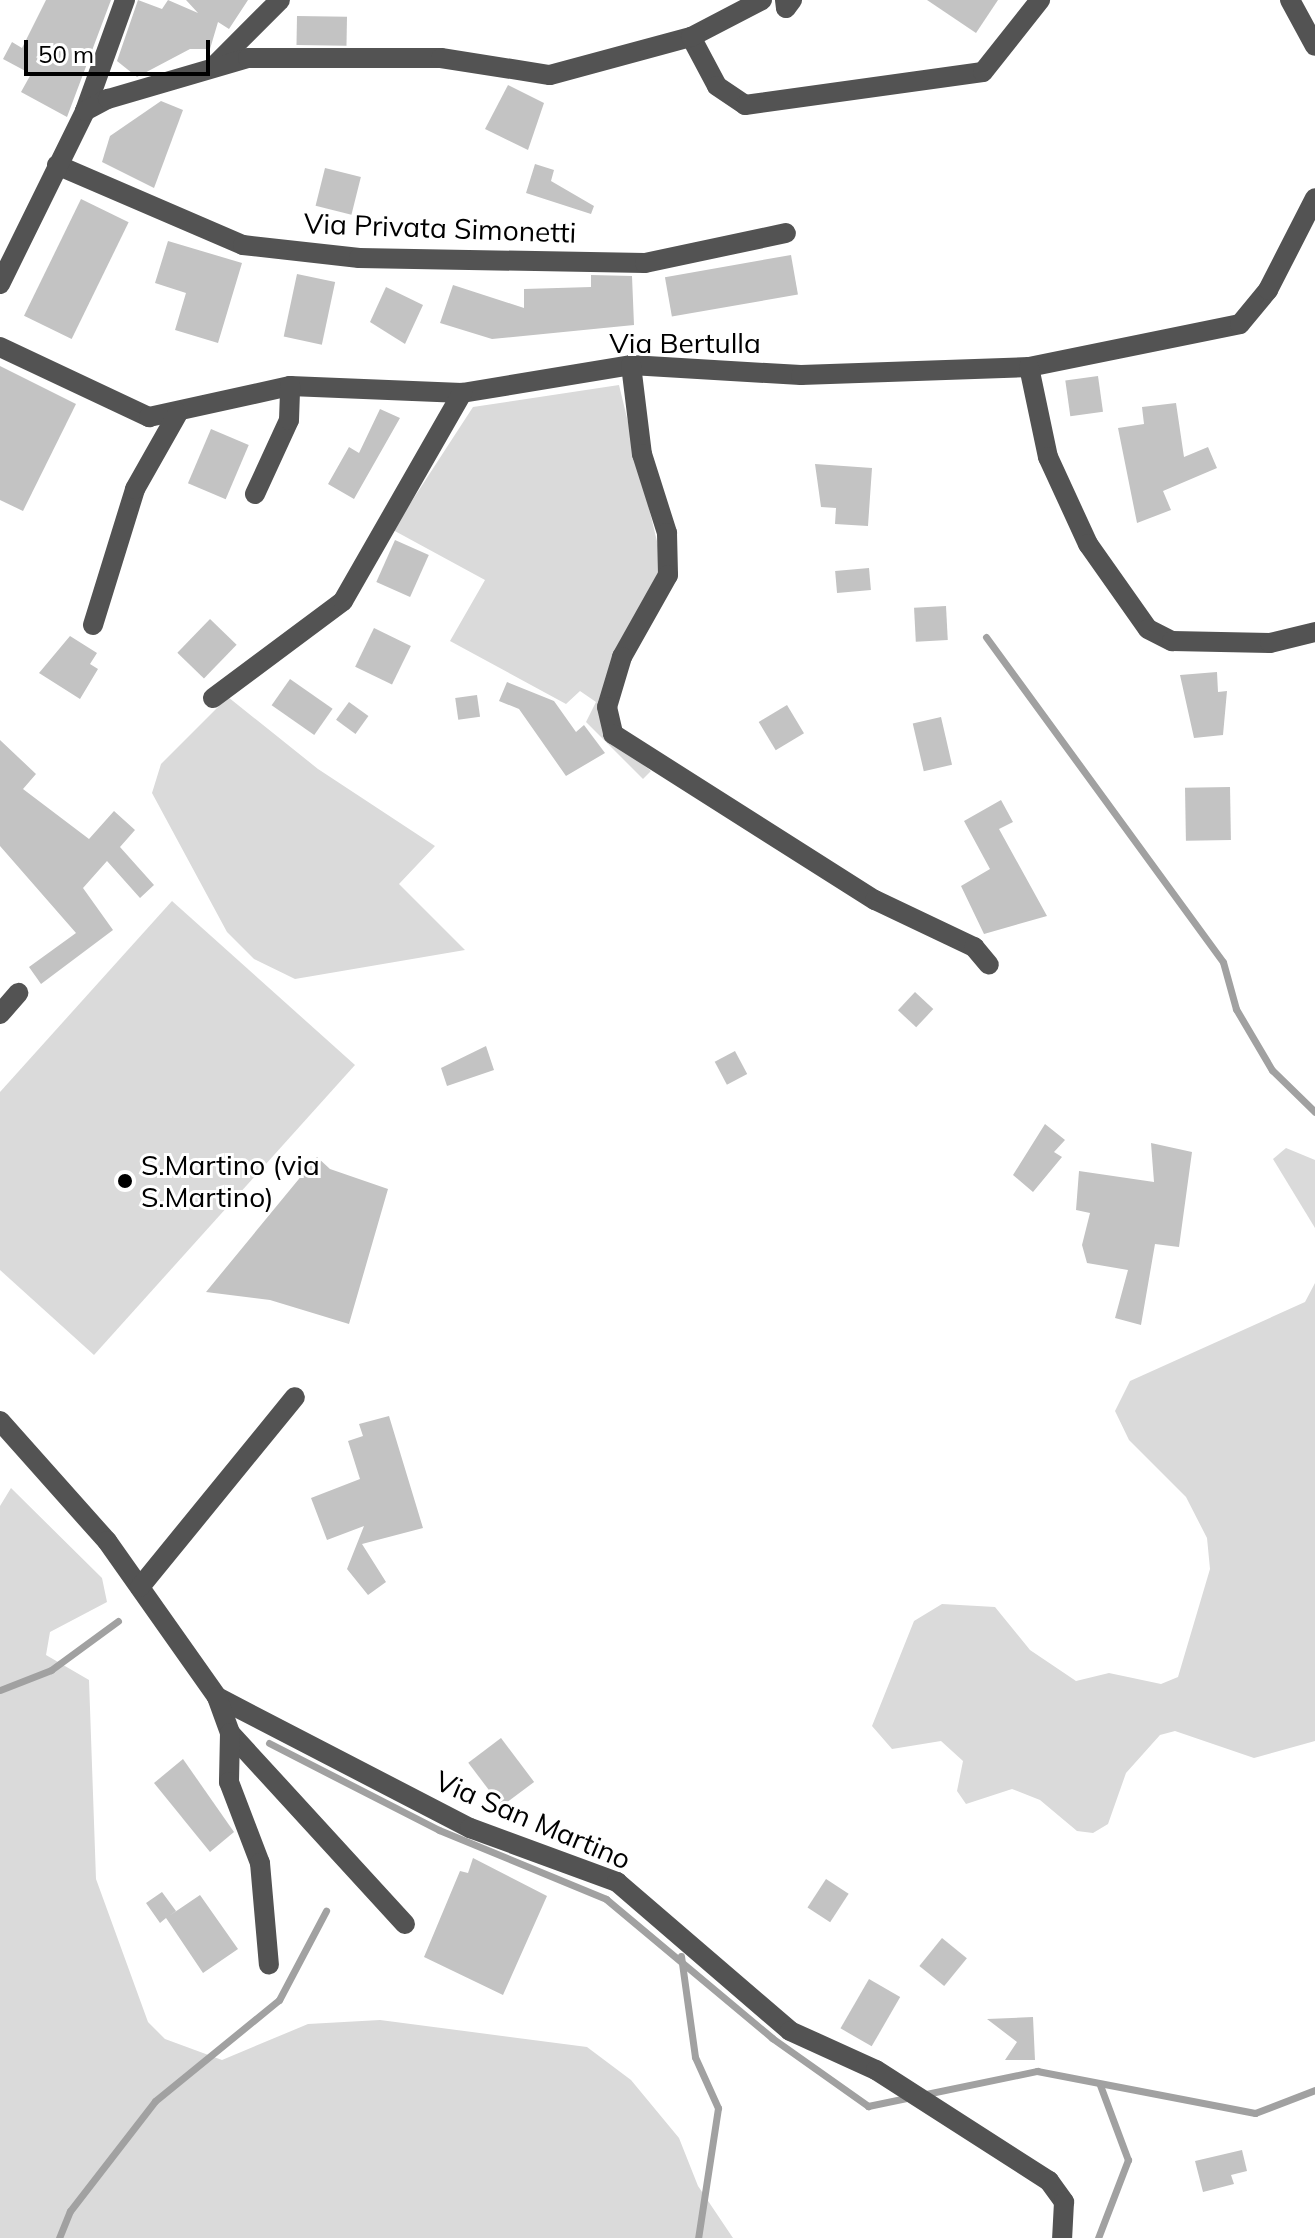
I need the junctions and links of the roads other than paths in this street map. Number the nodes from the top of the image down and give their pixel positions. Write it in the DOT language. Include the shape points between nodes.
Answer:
graph roads {
  1 [pos="125,0"];
  2 [pos="280,0"];
  3 [pos="762,0"];
  4 [pos="785,0"];
  5 [pos="792,0"];
  6 [pos="1040,0"];
  7 [pos="1290,0"];
  8 [pos="691,37"];
  9 [pos="1315,46"];
  10 [pos="217,63"];
  11 [pos="85,111"];
  12 [pos="57,165"];
  13 [pos="1315,198"];
  14 [pos="786,233"];
  15 [pos="0,284"];
  16 [pos="0,347"];
  17 [pos="631,365"];
  18 [pos="1029,367"];
  19 [pos="290,386"];
  20 [pos="462,393"];
  21 [pos="178,413"];
  22 [pos="255,494"];
  23 [pos="93,625"];
  24 [pos="1315,632"];
  25 [pos="213,698"];
  26 [pos="989,965"];
  27 [pos="18,993"];
  28 [pos="0,1014"];
  29 [pos="295,1397"];
  30 [pos="0,1421"];
  31 [pos="140,1587"];
  32 [pos="217,1697"];
  33 [pos="230,1733"];
  34 [pos="405,1924"];
  35 [pos="269,1965"];
  36 [pos="1062,2238"];
  1 -- 11 [label="street"];
  2 -- 10 [label="street"];
  3 -- 8 [label="street"];
  4 -- 5 [label="street" via="786,8"];
  6 -- 8 [label="street" via="983,72 745,105 717,86"];
  7 -- 9 [label="street"];
  8 -- 10 [label="street" via="550,75 441,58"];
  10 -- 11 [label="street"];
  11 -- 12 [label="street"];
  12 -- 14 [label="street, Via Privata Simonetti" via="243,245 359,258 645,263"];
  12 -- 15 [label="street"];
  13 -- 18 [label="street, Via Bertulla" via="1268,290 1240,324"];
  16 -- 21 [label="street, Via Bertulla" via="131,412"];
  17 -- 18 [label="street, Via Bertulla" via="801,375"];
  17 -- 20 [label="street, Via Bertulla"];
  17 -- 26 [label="street" via="642,454 667,533 668,575 622,657 607,707 613,734 862,892 974,947"];
  18 -- 24 [label="street" via="1048,457 1088,544 1148,629 1172,641 1270,643"];
  19 -- 20 [label="street, Via Bertulla"];
  19 -- 21 [label="street, Via Bertulla"];
  19 -- 22 [label="street" via="289,420"];
  20 -- 25 [label="street" via="343,601"];
  21 -- 23 [label="street" via="135,489"];
  27 -- 28 [label="street"];
  29 -- 31 [label="street"];
  30 -- 31 [label="street, Via San Martino" via="42,1459"];
  31 -- 32 [label="street, Via San Martino"];
  32 -- 33 [label="street"];
  32 -- 36 [label="street, Via San Martino" via="470,1828 617,1882 790,2031 876,2070 1049,2181 1064,2202"];
  33 -- 34 [label="street"];
  33 -- 35 [label="street" via="229,1782 260,1863"];
}
